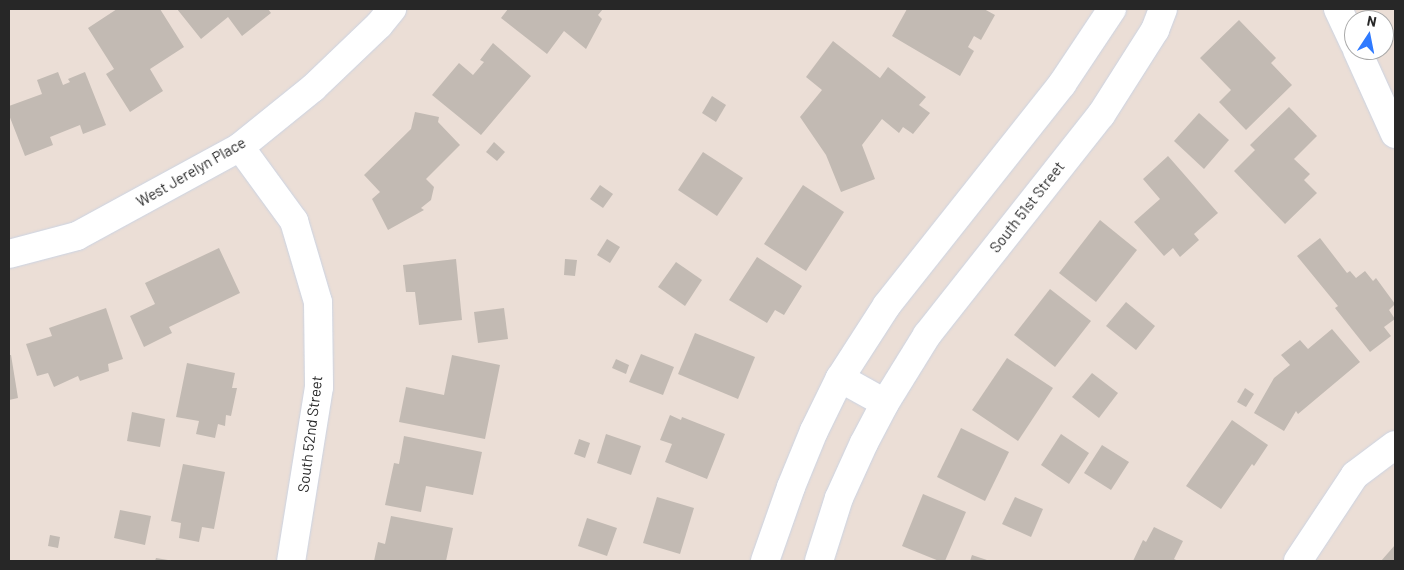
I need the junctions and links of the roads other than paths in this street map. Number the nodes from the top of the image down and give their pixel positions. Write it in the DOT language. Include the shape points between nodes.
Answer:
graph roads {
  1 [pos="392,9"];
  2 [pos="1112,9"];
  3 [pos="1163,9"];
  4 [pos="1338,9"];
  5 [pos="1344,22"];
  6 [pos="1362,60"];
  7 [pos="1395,134"];
  8 [pos="240,147"];
  9 [pos="9,254"];
  10 [pos="840,378"];
  11 [pos="885,403"];
  12 [pos="1395,445"];
  13 [pos="291,561"];
  14 [pos="765,561"];
  15 [pos="819,561"];
  16 [pos="1298,561"];
  1 -- 8 [label="street, West Jerelyn Place" via="379,26 313,88"];
  2 -- 10 [label="street" via="1062,84 887,305"];
  3 -- 11 [label="street, South 51st Street" via="1155,30 1101,115 927,335"];
  4 -- 5 [label="street"];
  6 -- 7 [label="street"];
  8 -- 9 [label="street, West Jerelyn Place" via="76,236"];
  8 -- 13 [label="street, South 52nd Street" via="294,221 318,302 319,387"];
  10 -- 11 [label="street"];
  10 -- 14 [label="street" via="794,479"];
  11 -- 15 [label="street, South 51st Street" via="838,498"];
  12 -- 16 [label="street" via="1355,475"];
}
